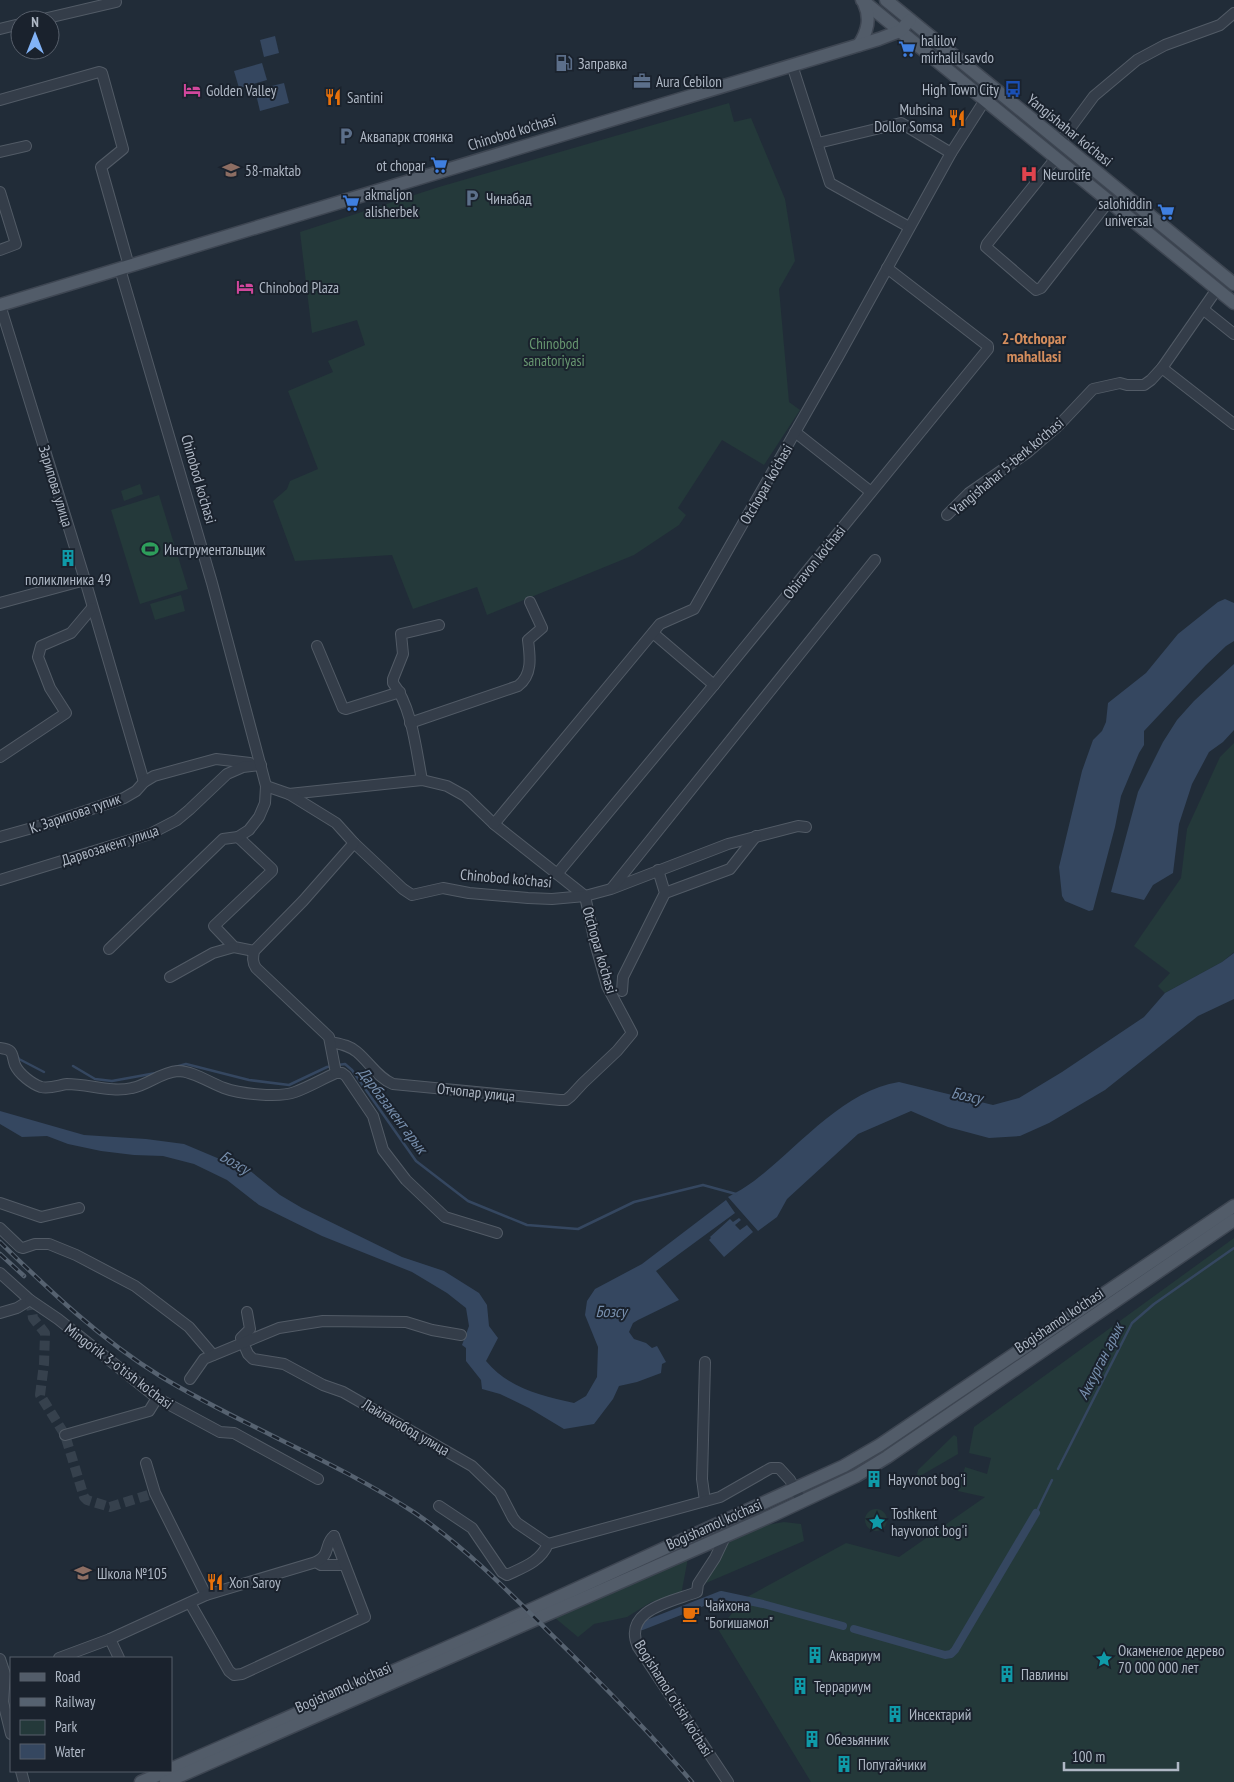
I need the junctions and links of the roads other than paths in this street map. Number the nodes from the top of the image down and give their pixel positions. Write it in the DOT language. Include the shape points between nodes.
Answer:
graph roads {
  1 [pos="862,0"];
  2 [pos="886,0"];
  3 [pos="116,2"];
  4 [pos="1234,13"];
  5 [pos="60,15"];
  6 [pos="910,20"];
  7 [pos="900,31"];
  8 [pos="859,45"];
  9 [pos="792,65"];
  10 [pos="0,100"];
  11 [pos="985,100"];
  12 [pos="1060,142"];
  13 [pos="818,143"];
  14 [pos="26,146"];
  15 [pos="0,152"];
  16 [pos="951,152"];
  17 [pos="1056,158"];
  18 [pos="1091,167"];
  19 [pos="1082,179"];
  20 [pos="0,192"];
  21 [pos="1109,201"];
  22 [pos="1148,214"];
  23 [pos="1138,225"];
  24 [pos="908,227"];
  25 [pos="0,250"];
  26 [pos="124,267"];
  27 [pos="887,268"];
  28 [pos="1232,279"];
  29 [pos="1217,289"];
  30 [pos="1234,303"];
  31 [pos="0,305"];
  32 [pos="1204,310"];
  33 [pos="1234,334"];
  34 [pos="1162,368"];
  35 [pos="1234,424"];
  36 [pos="795,432"];
  37 [pos="871,492"];
  38 [pos="947,516"];
  39 [pos="875,560"];
  40 [pos="85,580"];
  41 [pos="530,602"];
  42 [pos="0,603"];
  43 [pos="92,608"];
  44 [pos="439,625"];
  45 [pos="653,633"];
  46 [pos="317,646"];
  47 [pos="714,685"];
  48 [pos="400,692"];
  49 [pos="410,723"];
  50 [pos="0,758"];
  51 [pos="261,765"];
  52 [pos="422,780"];
  53 [pos="144,782"];
  54 [pos="266,786"];
  55 [pos="289,794"];
  56 [pos="494,824"];
  57 [pos="806,827"];
  58 [pos="756,836"];
  59 [pos="0,837"];
  60 [pos="238,837"];
  61 [pos="354,843"];
  62 [pos="658,870"];
  63 [pos="557,874"];
  64 [pos="0,880"];
  65 [pos="611,889"];
  66 [pos="665,893"];
  67 [pos="585,896"];
  68 [pos="234,947"];
  69 [pos="109,949"];
  70 [pos="254,951"];
  71 [pos="170,977"];
  72 [pos="622,991"];
  73 [pos="331,1042"];
  74 [pos="0,1048"];
  75 [pos="618,1051"];
  76 [pos="336,1073"];
  77 [pos="0,1203"];
  78 [pos="1234,1206"];
  79 [pos="78,1208"];
  80 [pos="1234,1220"];
  81 [pos="0,1228"];
  82 [pos="497,1233"];
  83 [pos="1169,1258"];
  84 [pos="0,1273"];
  85 [pos="30,1300"];
  86 [pos="247,1312"];
  87 [pos="0,1313"];
  88 [pos="461,1334"];
  89 [pos="242,1344"];
  90 [pos="213,1355"];
  91 [pos="705,1362"];
  92 [pos="190,1379"];
  93 [pos="157,1398"];
  94 [pos="65,1436"];
  95 [pos="146,1463"];
  96 [pos="318,1479"];
  97 [pos="796,1490"];
  98 [pos="704,1501"];
  99 [pos="802,1502"];
  100 [pos="439,1506"];
  101 [pos="726,1537"];
  102 [pos="548,1544"];
  103 [pos="316,1562"];
  104 [pos="344,1565"];
  105 [pos="206,1595"];
  106 [pos="190,1603"];
  107 [pos="110,1639"];
  108 [pos="62,1657"];
  109 [pos="119,1657"];
  110 [pos="0,1659"];
  111 [pos="8,1674"];
  112 [pos="10,1730"];
  113 [pos="172,1769"];
  114 [pos="165,1772"];
  115 [pos="141,1782"];
  116 [pos="166,1782"];
  117 [pos="728,1782"];
  1 -- 7 [label="main road, Yangishahar ko‘chasi"];
  1 -- 8 [label="main road" via="869,17"];
  2 -- 6 [label="main road, Yangishahar ko‘chasi"];
  3 -- 5 [label="street"];
  4 -- 12 [label="street" via="1220,25 1165,45 1137,60 1094,96"];
  6 -- 7 [label="main road, Chinobod ko'chasi"];
  6 -- 12 [label="main road, Yangishahar ko‘chasi"];
  7 -- 8 [label="main road, Chinobod ko'chasi"];
  7 -- 11 [label="main road, Yangishahar ko‘chasi"];
  8 -- 9 [label="main road, Chinobod ko'chasi"];
  9 -- 13 [label="street"];
  9 -- 26 [label="main road, Chinobod ko'chasi"];
  10 -- 26 [label="street" via="102,73 123,149 101,167"];
  11 -- 16 [label="street, Otchopar ko'chasi"];
  11 -- 17 [label="main road, Yangishahar ko‘chasi"];
  12 -- 18 [label="main road, Yangishahar ko‘chasi"];
  13 -- 16 [label="street" via="900,123"];
  13 -- 24 [label="street" via="830,182"];
  14 -- 15 [label="street"];
  16 -- 24 [label="street, Otchopar ko'chasi"];
  17 -- 19 [label="main road, Yangishahar ko‘chasi"];
  17 -- 21 [label="street" via="986,247 1036,290 1041,288"];
  18 -- 19 [label="main road"];
  18 -- 22 [label="main road, Yangishahar ko‘chasi"];
  19 -- 21 [label="main road, Yangishahar ko‘chasi"];
  20 -- 25 [label="street" via="16,244"];
  21 -- 23 [label="main road, Yangishahar ko‘chasi"];
  22 -- 23 [label="main road"];
  22 -- 28 [label="main road, Yangishahar ko‘chasi"];
  23 -- 29 [label="main road, Yangishahar ko‘chasi"];
  24 -- 27 [label="street, Otchopar ko'chasi"];
  26 -- 31 [label="main road, Chinobod ko'chasi"];
  26 -- 51 [label="street, Chinobod ko'chasi"];
  27 -- 36 [label="street, Otchopar ko'chasi"];
  27 -- 37 [label="street, Obiravon ko'chasi" via="988,346 988,350"];
  29 -- 30 [label="main road, Yangishahar ko‘chasi"];
  29 -- 32 [label="street, Yangishahar 5-berk ko'chasi"];
  31 -- 40 [label="street, Зарипова улица"];
  32 -- 33 [label="street"];
  32 -- 34 [label="street, Yangishahar 5-berk ko'chasi"];
  34 -- 35 [label="street"];
  34 -- 38 [label="street, Yangishahar 5-berk ko'chasi" via="1144,384 1120,383 1093,389 1028,452 969,493"];
  36 -- 37 [label="street"];
  36 -- 45 [label="street, Otchopar ko'chasi" via="694,609 660,624"];
  37 -- 47 [label="street, Obiravon ko'chasi"];
  39 -- 65 [label="street"];
  40 -- 42 [label="street"];
  40 -- 43 [label="street, Зарипова улица"];
  41 -- 49 [label="street" via="543,627 528,640 530,663 524,682"];
  43 -- 50 [label="street" via="70,633 42,646 38,657 50,688 66,713"];
  43 -- 53 [label="street, Зарипова улица"];
  44 -- 48 [label="street" via="401,634 403,654 393,683"];
  45 -- 47 [label="street"];
  45 -- 56 [label="street, Otchopar ko'chasi"];
  46 -- 48 [label="street" via="343,708"];
  47 -- 63 [label="street, Obiravon ko'chasi"];
  48 -- 49 [label="street"];
  49 -- 52 [label="street"];
  51 -- 53 [label="street, К. Зарипова тупик" via="216,759 154,776"];
  51 -- 54 [label="street, Chinobod ko'chasi"];
  51 -- 64 [label="street, Дарвозакент улица" via="243,767 226,774 189,810 150,834"];
  52 -- 55 [label="street, Otchopar ko'chasi"];
  52 -- 56 [label="street, Otchopar ko'chasi" via="447,786 465,796"];
  53 -- 59 [label="street, К. Зарипова тупик" via="136,792 110,803"];
  54 -- 55 [label="street, Otchopar ko'chasi"];
  54 -- 60 [label="street" via="265,803 259,817 249,830"];
  55 -- 61 [label="street, Chinobod ko'chasi" via="336,823"];
  56 -- 63 [label="street, Otchopar ko'chasi"];
  57 -- 58 [label="street, Chinobod ko'chasi"];
  58 -- 62 [label="street, Chinobod ko'chasi"];
  58 -- 66 [label="street" via="730,869"];
  60 -- 68 [label="street" via="272,869 214,925"];
  60 -- 69 [label="street" via="223,839"];
  61 -- 67 [label="street, Chinobod ko'chasi" via="409,894 443,888 528,898"];
  61 -- 70 [label="street"];
  62 -- 65 [label="street, Chinobod ko'chasi"];
  62 -- 66 [label="street"];
  63 -- 67 [label="street, Otchopar ko'chasi"];
  65 -- 67 [label="street, Chinobod ko'chasi"];
  66 -- 72 [label="street" via="626,970"];
  67 -- 75 [label="street, Otchopar ko'chasi" via="608,986 632,1033"];
  68 -- 70 [label="street"];
  68 -- 71 [label="street" via="213,953"];
  70 -- 73 [label="street, Отчопар улица" via="256,968"];
  73 -- 75 [label="street, Отчопар улица" via="357,1052 393,1084 560,1100 571,1096"];
  73 -- 76 [label="street"];
  74 -- 76 [label="street" via="8,1049 16,1066 30,1080 44,1087 69,1084 129,1089 177,1071 194,1074 228,1090 280,1095"];
  76 -- 82 [label="street" via="346,1076 373,1116 383,1150 406,1180 445,1216"];
  77 -- 79 [label="street" via="41,1217"];
  78 -- 83 [label="main road, Bogishamol ko'chasi"];
  80 -- 83 [label="main road, Bogishamol ko'chasi"];
  81 -- 90 [label="street" via="20,1248 49,1244 135,1286 189,1327"];
  83 -- 97 [label="main road, Bogishamol ko'chasi" via="863,1456"];
  83 -- 99 [label="main road, Bogishamol ko'chasi" via="888,1457"];
  84 -- 85 [label="street, Mingo'rik 3-o'tish ko'chasi"];
  85 -- 87 [label="street"];
  85 -- 93 [label="street, Mingo'rik 3-o'tish ko'chasi"];
  86 -- 89 [label="street" via="250,1329 241,1338"];
  88 -- 89 [label="street" via="406,1322 323,1321 279,1328"];
  89 -- 90 [label="street"];
  89 -- 102 [label="street, Лайлакобод улица" via="253,1359 284,1364 343,1392 466,1462 500,1493 517,1523"];
  90 -- 92 [label="street" via="204,1359"];
  91 -- 98 [label="street"];
  93 -- 94 [label="street" via="150,1411"];
  93 -- 96 [label="street, Mingo'rik 3-o'tish ko'chasi" via="220,1432 234,1433"];
  95 -- 105 [label="street" via="155,1493"];
  97 -- 98 [label="street" via="779,1468 771,1468 720,1497"];
  97 -- 99 [label="street"];
  97 -- 113 [label="main road, Bogishamol ko'chasi"];
  98 -- 102 [label="street"];
  99 -- 101 [label="main road, Bogishamol ko'chasi"];
  100 -- 102 [label="street" via="472,1528 504,1574 535,1561"];
  101 -- 116 [label="main road, Bogishamol ko'chasi"];
  101 -- 117 [label="street, Bogishamol o'tish ko'chasi" via="698,1584 697,1592 644,1613 634,1633 638,1648"];
  103 -- 104 [label="street"];
  103 -- 104 [label="street" via="323,1559 334,1536"];
  103 -- 105 [label="street"];
  104 -- 106 [label="street" via="365,1617 242,1674 234,1675 229,1671"];
  105 -- 106 [label="street"];
  106 -- 107 [label="street"];
  107 -- 108 [label="street"];
  107 -- 109 [label="street"];
  110 -- 111 [label="street"];
  111 -- 112 [label="street" via="3,1702"];
  114 -- 115 [label="main road"];
}
